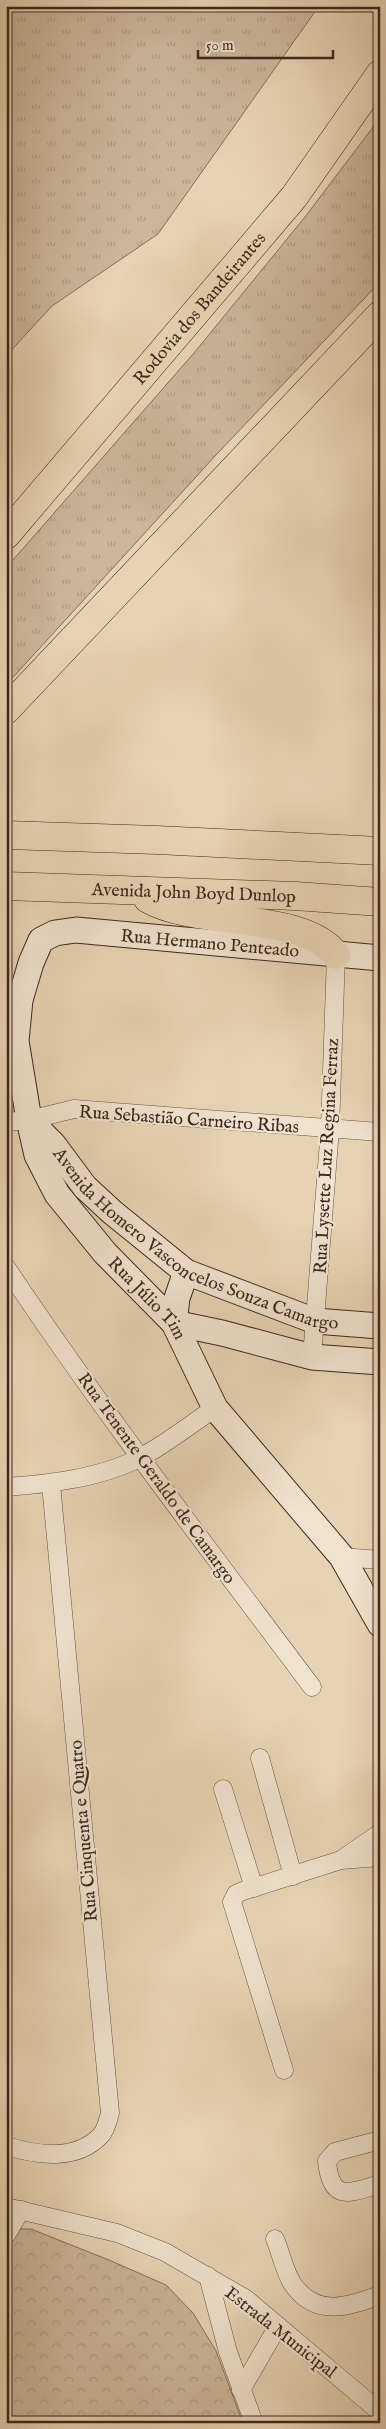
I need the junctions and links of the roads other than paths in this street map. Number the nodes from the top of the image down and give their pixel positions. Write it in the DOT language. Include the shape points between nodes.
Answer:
graph roads {
  1 [pos="380,74"];
  2 [pos="380,315"];
  3 [pos="6,535"];
  4 [pos="6,710"];
  5 [pos="6,835"];
  6 [pos="380,852"];
  7 [pos="8,886"];
  8 [pos="131,889"];
  9 [pos="380,902"];
  10 [pos="41,940"];
  11 [pos="336,955"];
  12 [pos="380,958"];
  13 [pos="18,1121"];
  14 [pos="330,1129"];
  15 [pos="380,1132"];
  16 [pos="6,1267"];
  17 [pos="186,1272"];
  18 [pos="315,1321"];
  19 [pos="174,1324"];
  20 [pos="380,1326"];
  21 [pos="312,1357"];
  22 [pos="380,1362"];
  23 [pos="215,1408"];
  24 [pos="140,1458"];
  25 [pos="50,1484"];
  26 [pos="6,1487"];
  27 [pos="342,1557"];
  28 [pos="380,1560"];
  29 [pos="380,1624"];
  30 [pos="312,1687"];
  31 [pos="260,1758"];
  32 [pos="223,1789"];
  33 [pos="380,1834"];
  34 [pos="380,1857"];
  35 [pos="341,1860"];
  36 [pos="293,1876"];
  37 [pos="254,1888"];
  38 [pos="284,2070"];
  39 [pos="380,2140"];
  40 [pos="6,2146"];
  41 [pos="380,2184"];
  42 [pos="14,2209"];
  43 [pos="6,2236"];
  44 [pos="275,2239"];
  45 [pos="208,2276"];
  46 [pos="380,2295"];
  47 [pos="278,2326"];
  48 [pos="241,2390"];
  49 [pos="380,2412"];
  50 [pos="254,2423"];
  1 -- 3 [label="main road, Rodovia dos Bandeirantes" via="294,197"];
  2 -- 4 [label="main road"];
  5 -- 6 [label="main road"];
  7 -- 8 [label="main road, Avenida John Boyd Dunlop"];
  8 -- 9 [label="main road, Avenida John Boyd Dunlop"];
  8 -- 11 [label="main road" via="156,904 171,908 291,930 320,939"];
  10 -- 11 [label="main road, Rua Hermano Penteado" via="55,933 76,930"];
  10 -- 13 [label="main road, Rua Júlio Tim" via="20,1000 16,1041"];
  11 -- 12 [label="main road, Rua Hermano Penteado"];
  11 -- 14 [label="street, Rua Lysette Luz Regina Ferraz"];
  13 -- 14 [label="street, Rua Sebastião Carneiro Ribas" via="74,1109"];
  13 -- 17 [label="main road, Avenida Homero Vasconcelos Souza Camargo" via="53,1144 92,1193"];
  13 -- 19 [label="main road, Rua Júlio Tim" via="57,1194 105,1253"];
  14 -- 15 [label="street, Rua Sebastião Carneiro Ribas"];
  14 -- 18 [label="street, Rua Lysette Luz Regina Ferraz"];
  16 -- 24 [label="street, Rua Tenente Geraldo de Camargo"];
  17 -- 18 [label="main road, Avenida Homero Vasconcelos Souza Camargo"];
  17 -- 19 [label="main road" via="177,1298"];
  18 -- 20 [label="main road, Avenida Homero Vasconcelos Souza Camargo"];
  18 -- 21 [label="street, Rua Lysette Luz Regina Ferraz"];
  19 -- 21 [label="main road"];
  19 -- 23 [label="main road, Rua Júlio Tim"];
  21 -- 22 [label="main road"];
  23 -- 24 [label="street"];
  23 -- 27 [label="main road, Rua Júlio Tim"];
  24 -- 25 [label="street"];
  24 -- 30 [label="street, Rua Tenente Geraldo de Camargo"];
  25 -- 26 [label="street"];
  25 -- 40 [label="street, Rua Cinquenta e Quatro" via="110,2114 103,2134 84,2148 66,2154 29,2152"];
  27 -- 28 [label="street"];
  27 -- 29 [label="main road, Rua Júlio Tim"];
  31 -- 36 [label="street"];
  32 -- 37 [label="street"];
  33 -- 35 [label="street"];
  34 -- 35 [label="street"];
  35 -- 36 [label="street"];
  36 -- 37 [label="street"];
  37 -- 38 [label="street" via="236,1894 232,1902"];
  39 -- 41 [label="street" via="335,2152 326,2161 333,2188 338,2191 348,2194"];
  42 -- 43 [label="street"];
  42 -- 45 [label="street, Estrada Municipal" via="117,2232 165,2252"];
  44 -- 46 [label="street" via="292,2282 303,2295 326,2308 342,2308"];
  45 -- 47 [label="street, Estrada Municipal" via="246,2299"];
  45 -- 48 [label="street"];
  47 -- 48 [label="street"];
  47 -- 49 [label="street, Estrada Municipal"];
  48 -- 50 [label="street"];
}
